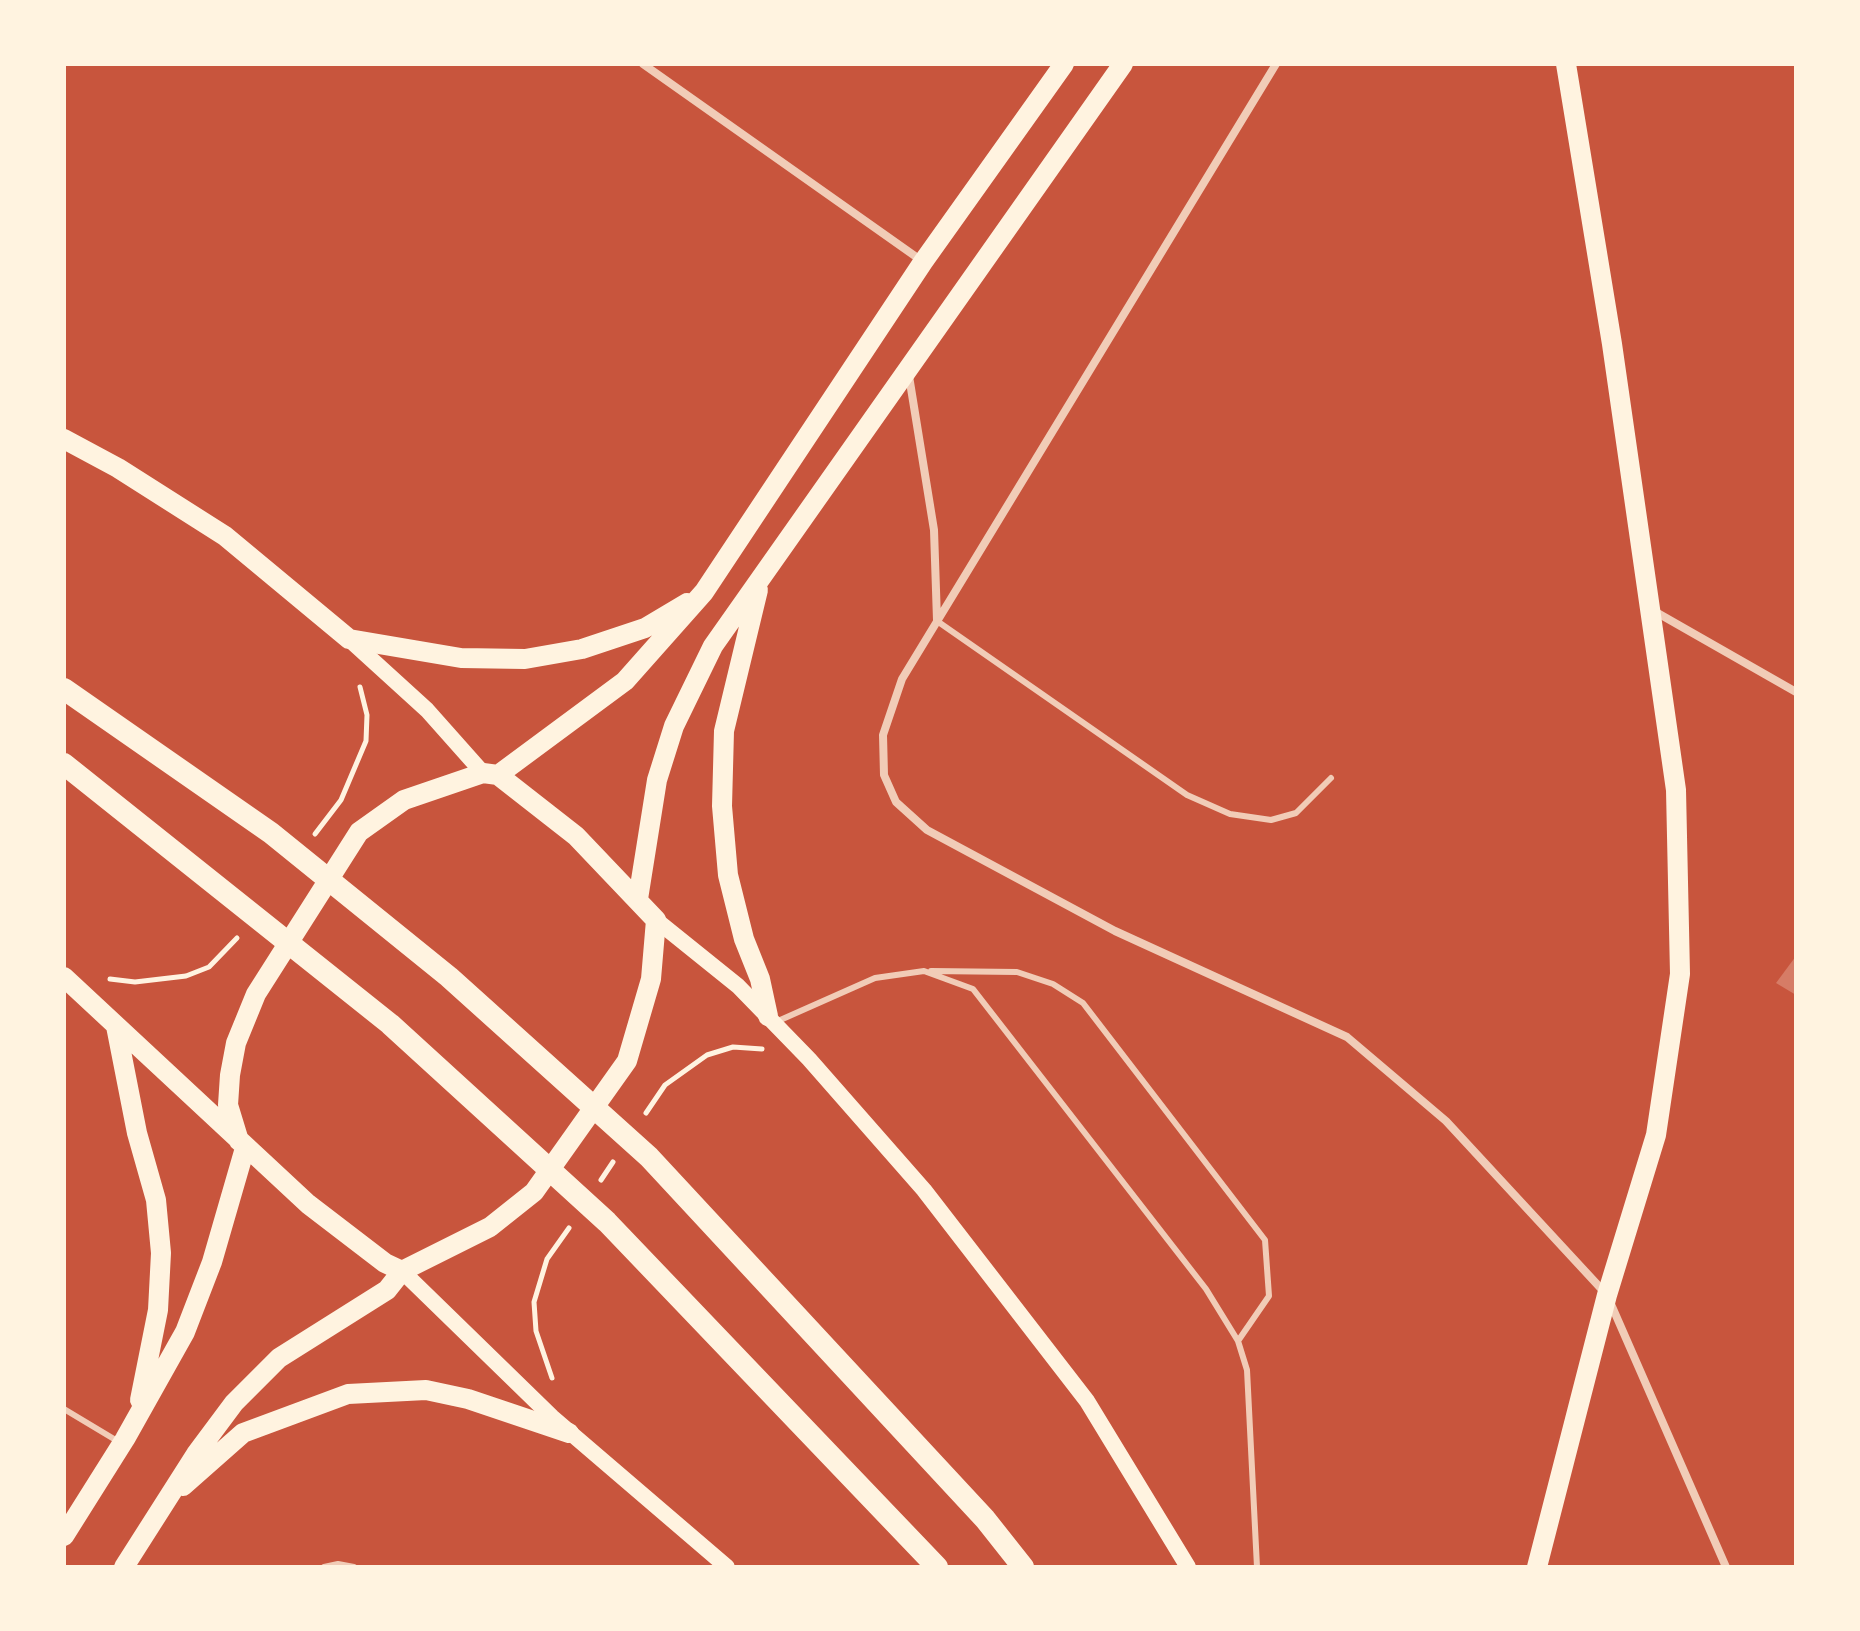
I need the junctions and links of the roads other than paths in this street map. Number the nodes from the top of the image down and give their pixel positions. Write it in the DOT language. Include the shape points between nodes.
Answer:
graph roads {
  1 [pos="643,64"];
  2 [pos="1064,64"];
  3 [pos="1123,64"];
  4 [pos="1276,64"];
  5 [pos="1566,64"];
  6 [pos="923,262"];
  7 [pos="908,370"];
  8 [pos="64,439"];
  9 [pos="762,574"];
  10 [pos="704,592"];
  11 [pos="1650,608"];
  12 [pos="937,621"];
  13 [pos="349,639"];
  14 [pos="64,689"];
  15 [pos="1796,692"];
  16 [pos="64,764"];
  17 [pos="490,774"];
  18 [pos="1331,778"];
  19 [pos="638,899"];
  20 [pos="656,920"];
  21 [pos="924,971"];
  22 [pos="64,977"];
  23 [pos="771,1020"];
  24 [pos="116,1026"];
  25 [pos="242,1144"];
  26 [pos="402,1271"];
  27 [pos="1607,1295"];
  28 [pos="1238,1341"];
  29 [pos="64,1409"];
  30 [pos="137,1419"];
  31 [pos="569,1433"];
  32 [pos="122,1443"];
  33 [pos="166,1501"];
  34 [pos="64,1536"];
  35 [pos="124,1567"];
  36 [pos="324,1567"];
  37 [pos="354,1567"];
  38 [pos="727,1567"];
  39 [pos="937,1567"];
  40 [pos="1023,1567"];
  41 [pos="1188,1567"];
  42 [pos="1257,1567"];
  43 [pos="1537,1567"];
  44 [pos="1726,1567"];
  1 -- 6 [label="street"];
  2 -- 6 [label="main road"];
  3 -- 7 [label="main road"];
  4 -- 12 [label="street"];
  5 -- 11 [label="main road"];
  6 -- 10 [label="main road"];
  7 -- 9 [label="main road"];
  7 -- 12 [label="street" via="934,530"];
  8 -- 13 [label="main road" via="225,536"];
  9 -- 19 [label="main road" via="713,646 674,726 657,780"];
  9 -- 23 [label="main road" via="724,731 722,806 728,875"];
  10 -- 13 [label="main road" via="645,628 582,649 525,659 461,658"];
  10 -- 17 [label="main road" via="625,681"];
  11 -- 15 [label="street"];
  11 -- 27 [label="main road" via="1676,790 1680,974 1656,1135"];
  12 -- 18 [label="lane" via="1187,795 1230,814 1271,820 1296,813"];
  12 -- 27 [label="street" via="902,679 883,735 884,775 909,818 1115,931 1347,1037 1446,1121"];
  13 -- 17 [label="main road"];
  14 -- 40 [label="highway" via="271,833 449,977 649,1157 985,1519"];
  16 -- 39 [label="highway" via="390,1024 607,1222"];
  17 -- 19 [label="main road" via="576,836"];
  17 -- 25 [label="main road" via="404,800 359,832 256,994 236,1043 228,1105"];
  19 -- 20 [label="main road"];
  20 -- 23 [label="main road"];
  20 -- 26 [label="main road" via="651,979 627,1061 534,1192 490,1227"];
  21 -- 23 [label="lane" via="875,978"];
  21 -- 28 [label="lane" via="973,989 1206,1289"];
  21 -- 28 [label="lane" via="1017,972 1053,984 1083,1003 1265,1240 1269,1296"];
  22 -- 24 [label="main road"];
  23 -- 41 [label="main road" via="924,1190 1087,1401"];
  24 -- 25 [label="main road"];
  24 -- 30 [label="main road" via="156,1200 161,1253 158,1310"];
  25 -- 26 [label="main road" via="308,1204"];
  25 -- 30 [label="main road" via="201,1294"];
  26 -- 31 [label="main road"];
  26 -- 33 [label="main road" via="387,1290 279,1358 234,1403"];
  27 -- 43 [label="main road"];
  27 -- 44 [label="street"];
  28 -- 42 [label="lane" via="1247,1370"];
  29 -- 32 [label="lane"];
  30 -- 32 [label="main road"];
  31 -- 33 [label="main road" via="426,1390 348,1394 243,1433"];
  31 -- 38 [label="main road"];
  32 -- 34 [label="main road"];
  33 -- 35 [label="main road"];
  36 -- 37 [label="lane"];
}
